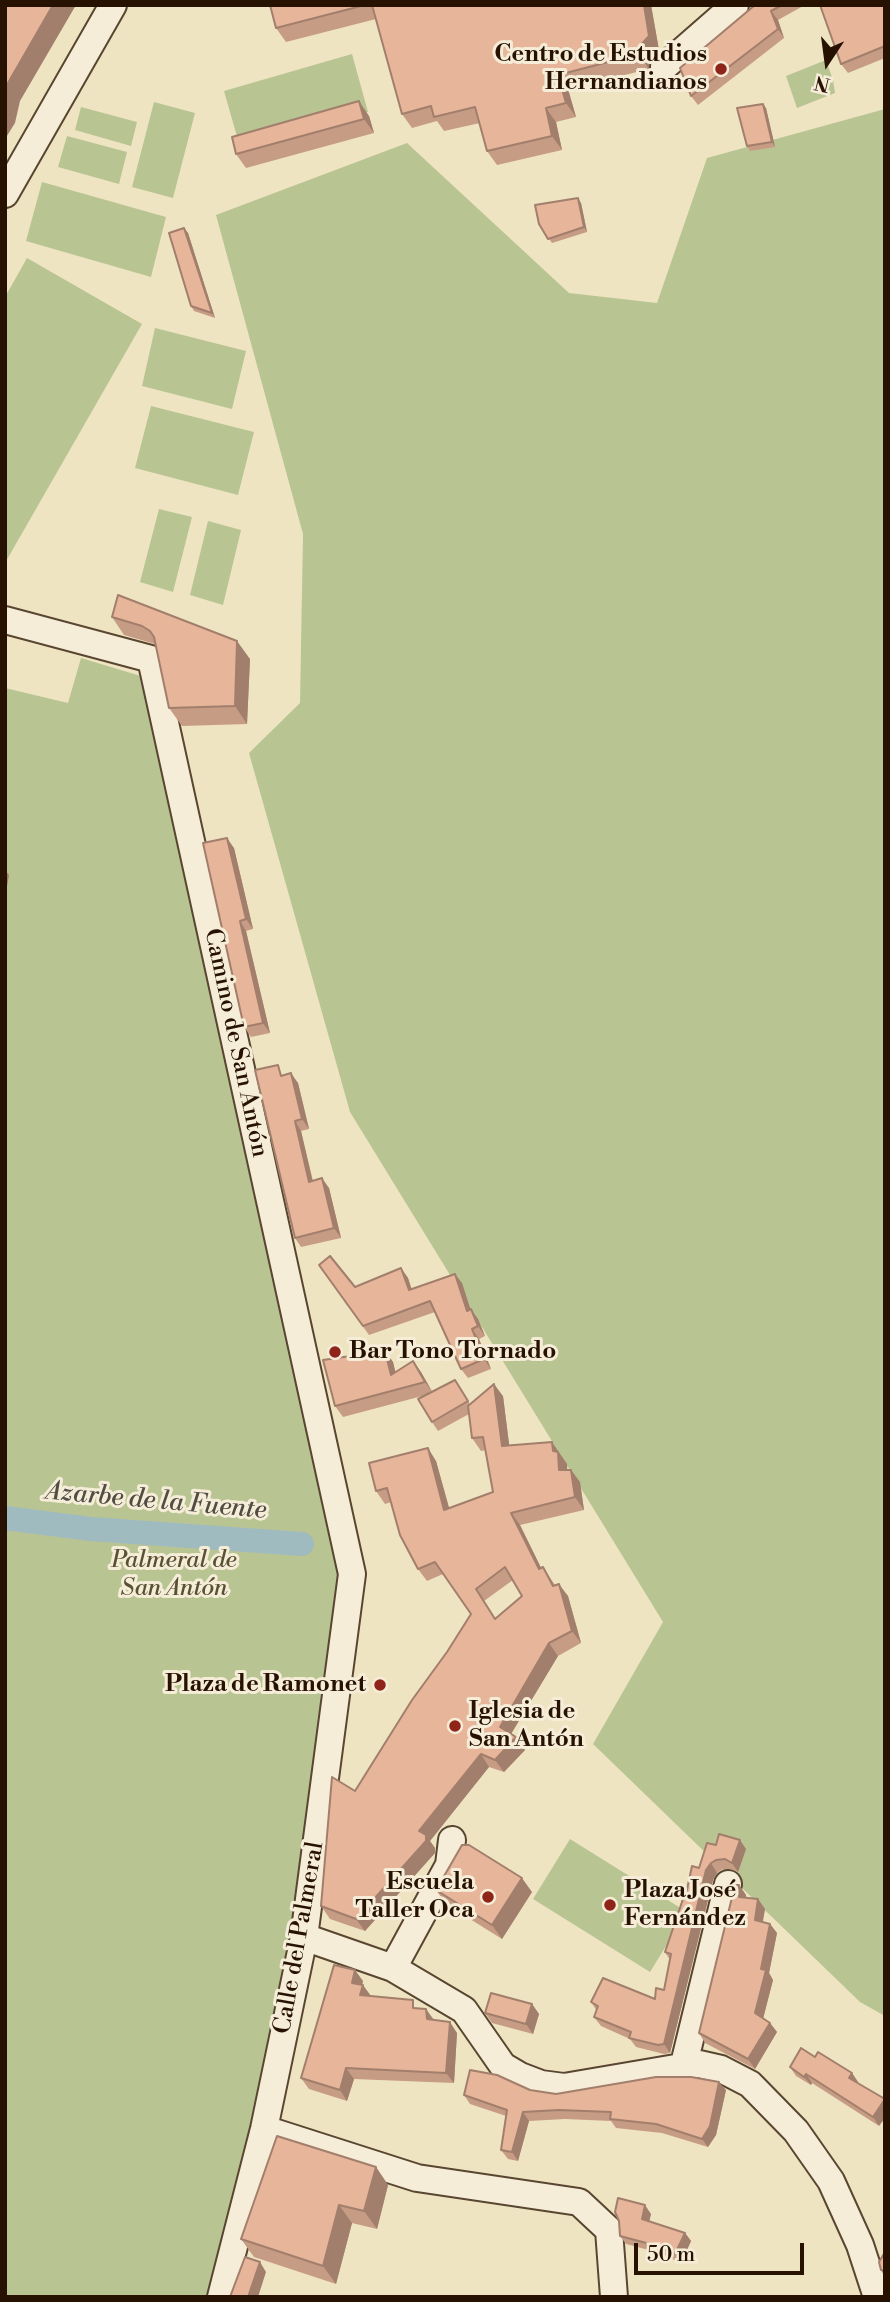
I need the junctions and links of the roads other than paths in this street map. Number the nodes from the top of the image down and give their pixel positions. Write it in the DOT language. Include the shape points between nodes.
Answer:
graph roads {
  1 [pos="113,5"];
  2 [pos="735,5"];
  3 [pos="664,67"];
  4 [pos="5,194"];
  5 [pos="5,620"];
  6 [pos="352,1574"];
  7 [pos="452,1840"];
  8 [pos="728,1884"];
  9 [pos="304,1937"];
  10 [pos="393,1968"];
  11 [pos="683,2068"];
  12 [pos="264,2129"];
  13 [pos="221,2297"];
  14 [pos="614,2297"];
  15 [pos="877,2297"];
  1 -- 4 [label="street"];
  2 -- 3 [label="street"];
  5 -- 6 [label="street, Camino de San Antón" via="151,659"];
  6 -- 9 [label="street, Calle del Palmeral"];
  7 -- 10 [label="street" via="449,1865"];
  8 -- 11 [label="street"];
  9 -- 10 [label="street"];
  9 -- 12 [label="street, Calle del Palmeral"];
  10 -- 11 [label="street" via="464,2010 503,2066 541,2084 564,2087"];
  11 -- 15 [label="street" via="699,2064 721,2069 750,2084 796,2131 831,2181"];
  12 -- 13 [label="street, Calle del Palmeral"];
  12 -- 14 [label="street" via="417,2178 579,2202 609,2230"];
}
